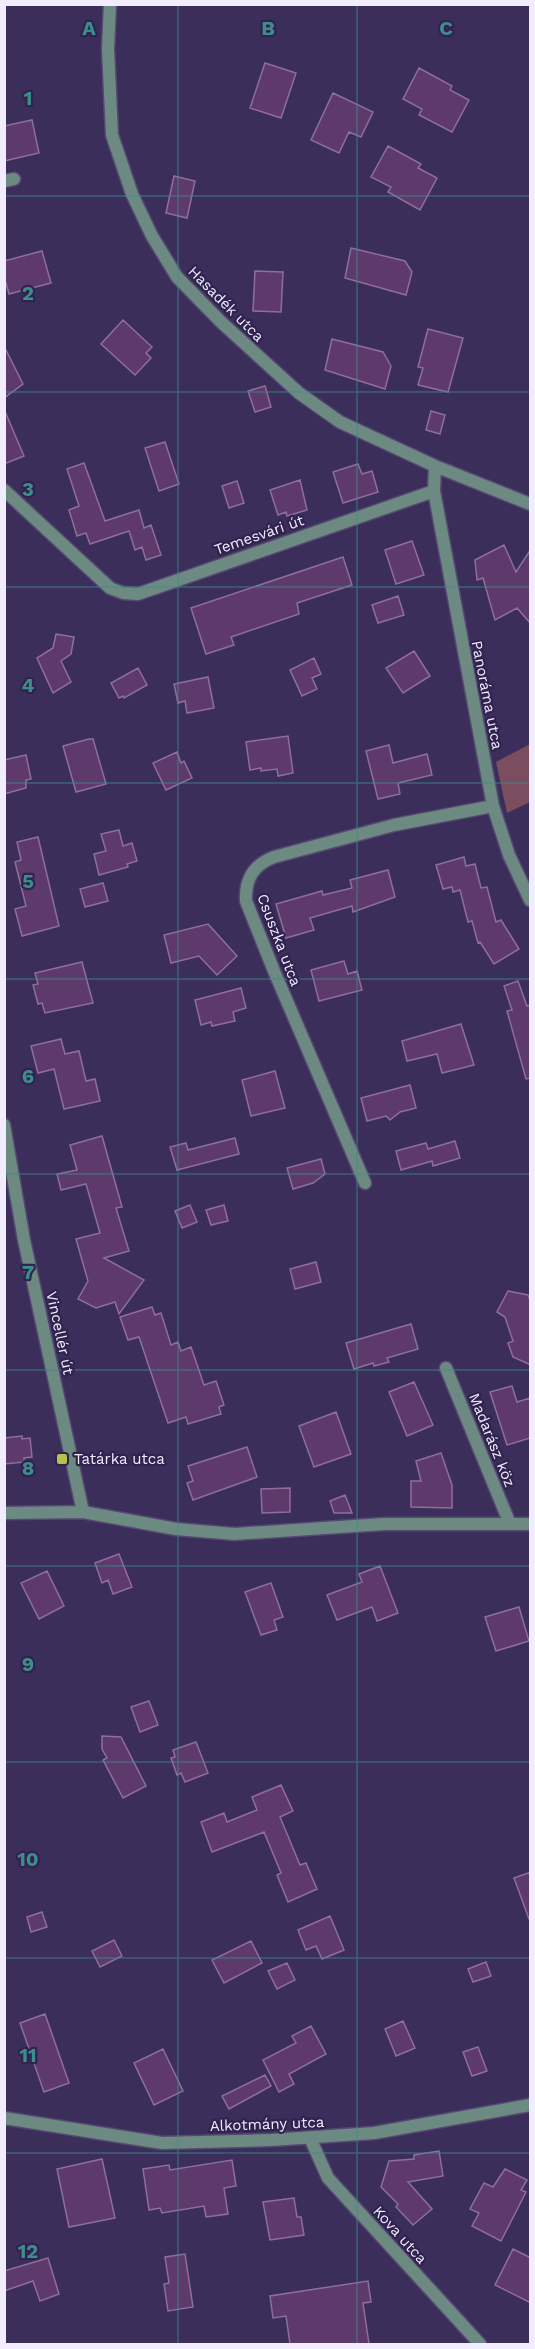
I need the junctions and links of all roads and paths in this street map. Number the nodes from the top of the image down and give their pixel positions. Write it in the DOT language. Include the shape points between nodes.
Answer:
graph roads {
  1 [pos="110,4"];
  2 [pos="435,466"];
  3 [pos="4,490"];
  4 [pos="434,491"];
  5 [pos="531,504"];
  6 [pos="493,806"];
  7 [pos="531,900"];
  8 [pos="4,1125"];
  9 [pos="365,1183"];
  10 [pos="446,1368"];
  11 [pos="83,1512"];
  12 [pos="4,1513"];
  13 [pos="510,1524"];
  14 [pos="531,1524"];
  15 [pos="531,2105"];
  16 [pos="4,2118"];
  17 [pos="310,2138"];
  18 [pos="480,2344"];
  1 -- 2 [label="street, Hasadék utca" via="112,135 132,194 177,277 298,393 340,422"];
  2 -- 4 [label="street"];
  2 -- 5 [label="street"];
  3 -- 4 [label="street, Temesvári út" via="110,588 138,594"];
  4 -- 6 [label="street, Panoráma utca"];
  6 -- 7 [label="street, Panoráma utca" via="509,855"];
  6 -- 9 [label="street, Csuszka utca" via="394,825 273,857 254,869 248,880 246,902"];
  8 -- 11 [label="street, Vincellér út" via="24,1240"];
  10 -- 13 [label="street, Madarász köz"];
  11 -- 12 [label="street"];
  11 -- 13 [label="street" via="176,1529 235,1534 384,1524"];
  13 -- 14 [label="street"];
  15 -- 17 [label="street, Alkotmány utca" via="374,2133"];
  16 -- 17 [label="street, Alkotmány utca" via="162,2143"];
  17 -- 18 [label="street, Kova utca" via="328,2178"];
}
